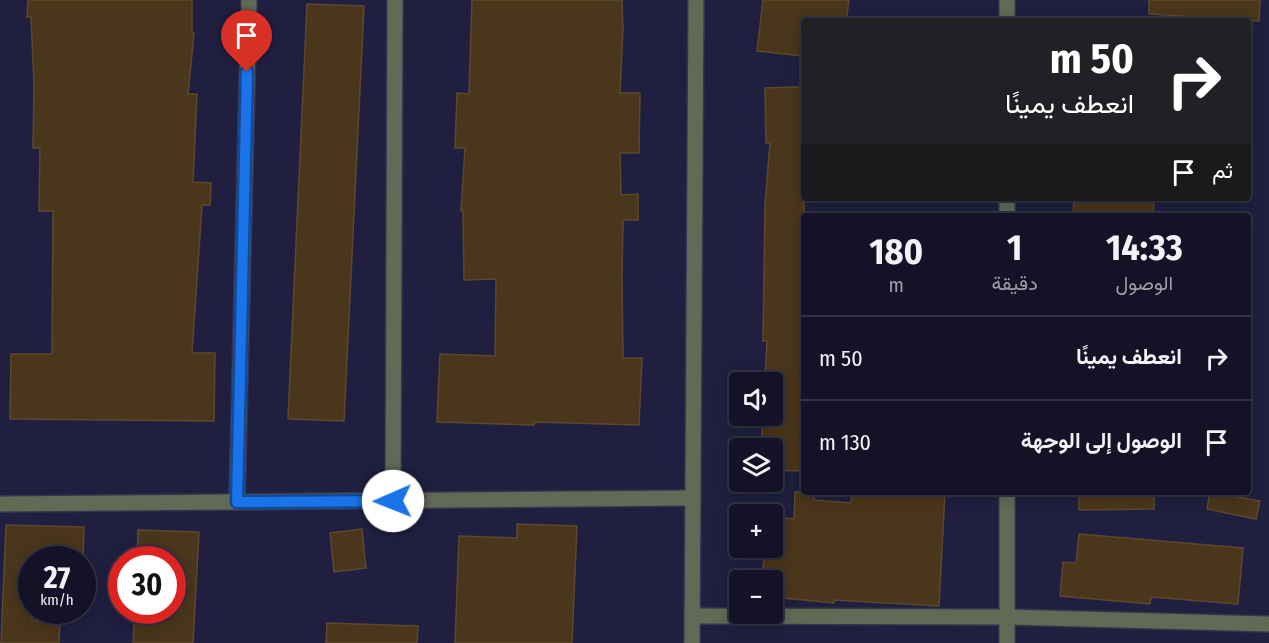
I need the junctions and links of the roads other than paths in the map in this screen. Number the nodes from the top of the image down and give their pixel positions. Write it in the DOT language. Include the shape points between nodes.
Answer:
graph roads {
  1 [pos="249,0"];
  2 [pos="395,0"];
  3 [pos="696,0"];
  4 [pos="1007,0"];
  5 [pos="1007,18"];
  6 [pos="1007,495"];
  7 [pos="693,498"];
  8 [pos="393,501"];
  9 [pos="237,502"];
  10 [pos="0,504"];
  11 [pos="692,616"];
  12 [pos="1007,617"];
  13 [pos="1269,624"];
  14 [pos="692,643"];
  15 [pos="1007,643"];
  1 -- 9 [label="street"];
  2 -- 8 [label="street"];
  3 -- 7 [label="street"];
  4 -- 5 [label="street"];
  6 -- 12 [label="street"];
  7 -- 8 [label="street"];
  7 -- 11 [label="street"];
  8 -- 9 [label="street"];
  9 -- 10 [label="street"];
  11 -- 12 [label="street"];
  11 -- 14 [label="street"];
  12 -- 13 [label="street"];
  12 -- 15 [label="street"];
}
